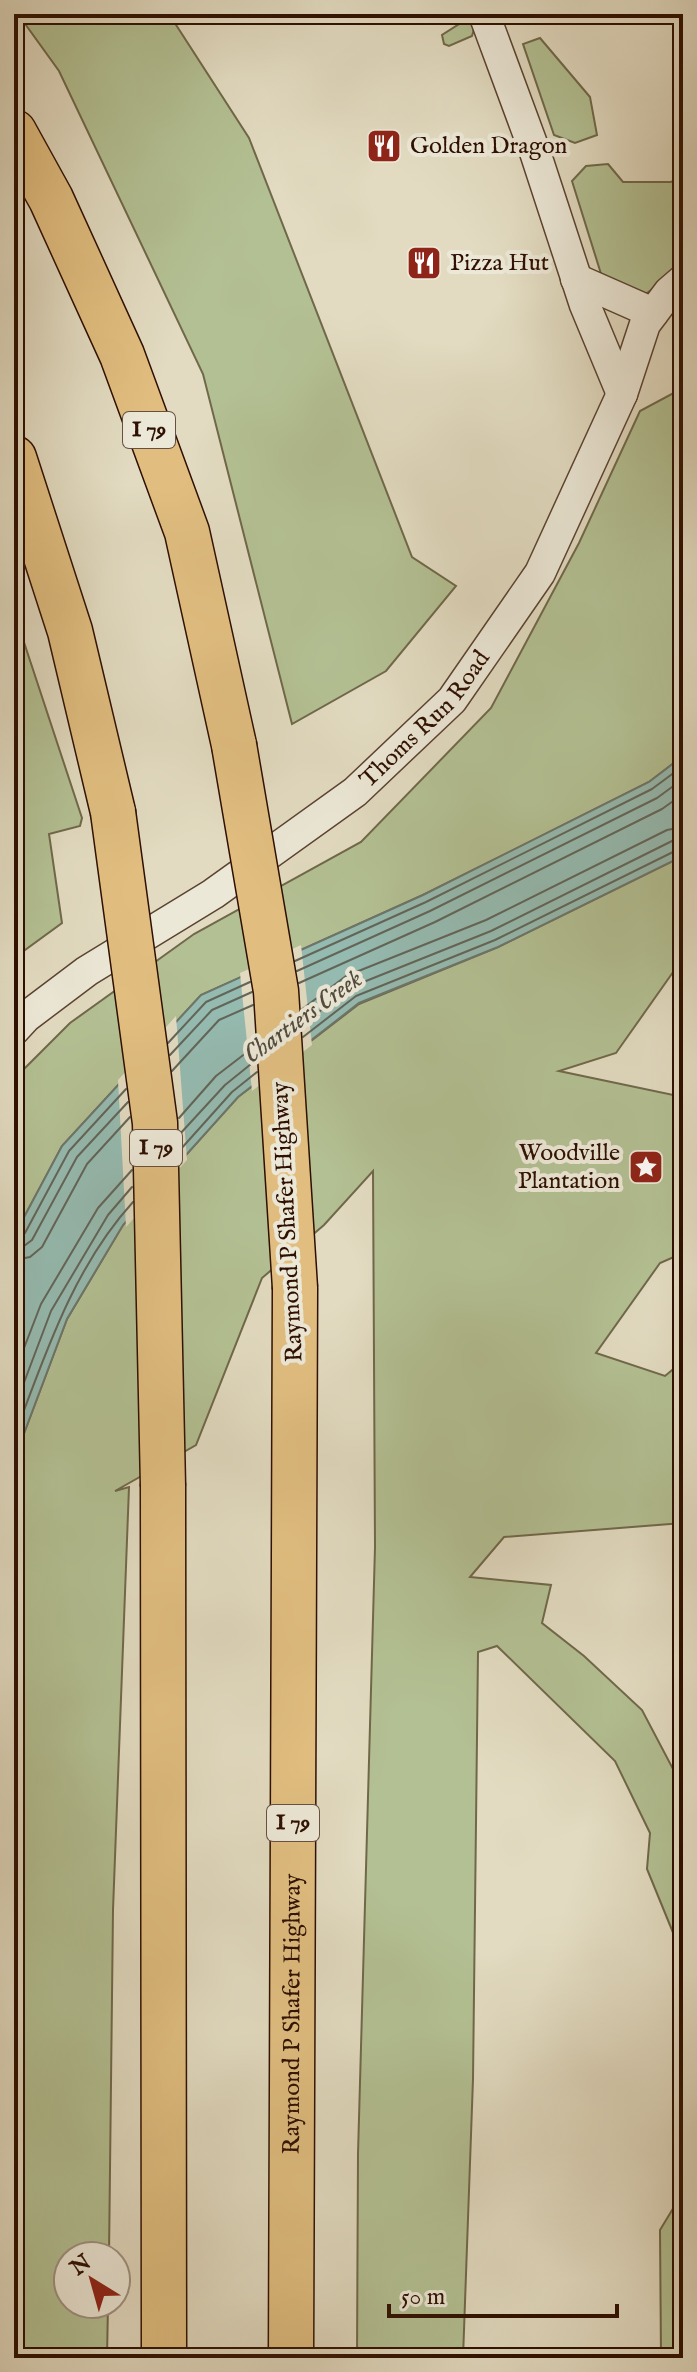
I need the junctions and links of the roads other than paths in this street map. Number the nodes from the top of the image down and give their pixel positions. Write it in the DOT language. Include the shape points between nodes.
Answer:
graph roads {
  1 [pos="484,14"];
  2 [pos="14,132"];
  3 [pos="576,279"];
  4 [pos="683,280"];
  5 [pos="653,313"];
  6 [pos="622,394"];
  7 [pos="14,458"];
  8 [pos="14,1030"];
  9 [pos="164,2358"];
  10 [pos="291,2358"];
  1 -- 3 [label="street"];
  2 -- 10 [label="highway, Raymond P Shafer Highway / I 79, bridge" via="51,199 122,355 187,532 234,745 276,991 295,1288"];
  3 -- 5 [label="street"];
  3 -- 6 [label="street"];
  4 -- 5 [label="street, Thoms Run Road"];
  5 -- 6 [label="street, Thoms Run Road"];
  6 -- 8 [label="street, Thoms Run Road" via="540,573 452,700 355,792 213,894 87,971"];
  7 -- 9 [label="highway, I 79, bridge" via="70,631 113,812 155,1123 163,1486"];
}
